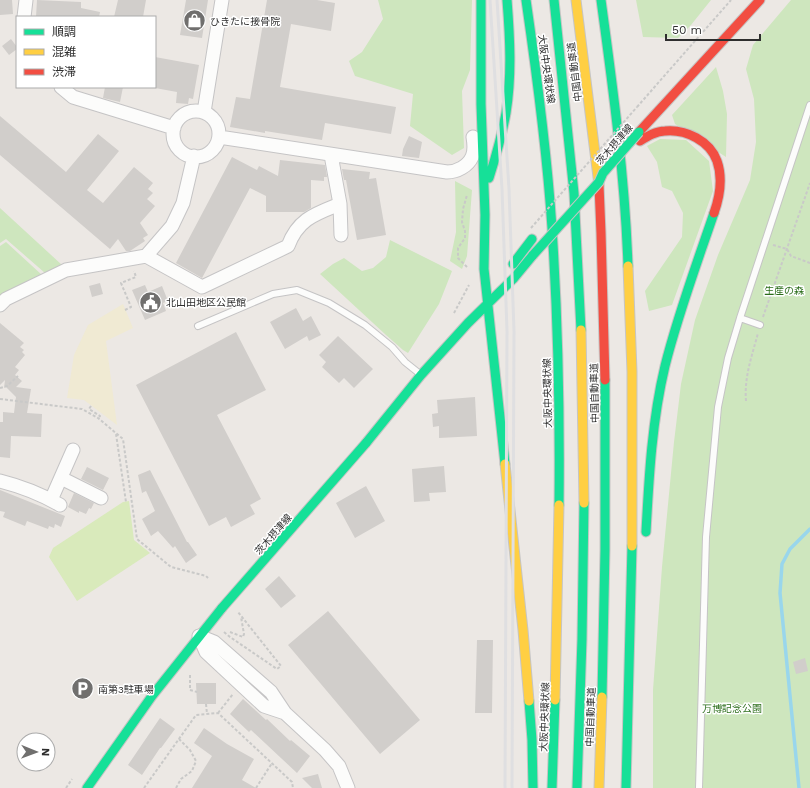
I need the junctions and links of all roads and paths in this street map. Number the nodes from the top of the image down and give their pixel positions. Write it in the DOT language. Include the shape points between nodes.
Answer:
graph roads {
  1 [pos="26,0"];
  2 [pos="222,0"];
  3 [pos="481,0"];
  4 [pos="507,0"];
  5 [pos="526,0"];
  6 [pos="554,0"];
  7 [pos="576,0"];
  8 [pos="601,0"];
  9 [pos="732,0"];
  10 [pos="751,0"];
  11 [pos="760,0"];
  12 [pos="24,16"];
  13 [pos="481,84"];
  14 [pos="62,88"];
  15 [pos="810,104"];
  16 [pos="204,112"];
  17 [pos="174,128"];
  18 [pos="639,136"];
  19 [pos="219,137"];
  20 [pos="331,155"];
  21 [pos="194,156"];
  22 [pos="590,174"];
  23 [pos="810,182"];
  24 [pos="580,186"];
  25 [pos="467,190"];
  26 [pos="484,194"];
  27 [pos="340,204"];
  28 [pos="536,232"];
  29 [pos="341,235"];
  30 [pos="764,242"];
  31 [pos="787,249"];
  32 [pos="146,256"];
  33 [pos="129,258"];
  34 [pos="810,263"];
  35 [pos="467,267"];
  36 [pos="488,304"];
  37 [pos="0,305"];
  38 [pos="125,310"];
  39 [pos="740,318"];
  40 [pos="760,325"];
  41 [pos="198,326"];
  42 [pos="421,375"];
  43 [pos="18,376"];
  44 [pos="0,388"];
  45 [pos="0,399"];
  46 [pos="746,401"];
  47 [pos="91,406"];
  48 [pos="98,418"];
  49 [pos="116,433"];
  50 [pos="73,450"];
  51 [pos="61,478"];
  52 [pos="0,481"];
  53 [pos="101,498"];
  54 [pos="126,502"];
  55 [pos="646,544"];
  56 [pos="208,578"];
  57 [pos="640,596"];
  58 [pos="237,611"];
  59 [pos="240,615"];
  60 [pos="630,628"];
  61 [pos="223,631"];
  62 [pos="230,632"];
  63 [pos="199,636"];
  64 [pos="190,671"];
  65 [pos="242,684"];
  66 [pos="197,692"];
  67 [pos="206,704"];
  68 [pos="218,713"];
  69 [pos="285,713"];
  70 [pos="207,714"];
  71 [pos="179,739"];
  72 [pos="272,763"];
  73 [pos="87,788"];
  74 [pos="144,788"];
  75 [pos="176,788"];
  76 [pos="256,788"];
  77 [pos="293,788"];
  78 [pos="348,788"];
  79 [pos="533,788"];
  80 [pos="552,788"];
  81 [pos="577,788"];
  82 [pos="599,788"];
  83 [pos="626,788"];
  84 [pos="699,788"];
  1 -- 12 [label="street"];
  2 -- 16 [label="street"];
  3 -- 13 [label="main road"];
  4 -- 26 [label="main road" via="510,65 507,105 501,140"];
  5 -- 80 [label="main road, 大阪中央環状線" via="548,177 558,353 559,540"];
  6 -- 81 [label="main road, 中国自動車道" via="574,193 582,357 583,551"];
  7 -- 82 [label="main road, 中国自動車道" via="599,185 601,226 606,487"];
  8 -- 60 [label="main road" via="627,230 633,475"];
  9 -- 28 [label="path, bridge" via="637,107"];
  10 -- 22 [label="main road, 茨木摂津線"];
  11 -- 18 [label="main road, 茨木摂津線"];
  13 -- 20 [label="street" via="475,92 473,104 472,157 457,171 436,171"];
  13 -- 26 [label="main road"];
  14 -- 17 [label="street" via="73,97"];
  15 -- 30 [label="lane"];
  16 -- 17 [label="street" via="189,112 182,116"];
  16 -- 19 [label="street" via="214,119"];
  17 -- 21 [label="street" via="174,136 180,150"];
  18 -- 36 [label="main road, 茨木摂津線, bridge" via="608,177 599,182"];
  18 -- 55 [label="main road" via="666,129 679,130 693,136 703,142 714,155 719,166 721,182 716,208 678,318 664,370 653,429"];
  19 -- 20 [label="street"];
  19 -- 21 [label="street" via="213,150 201,156"];
  20 -- 27 [label="street"];
  21 -- 32 [label="street" via="183,203 172,226"];
  23 -- 31 [label="path"];
  24 -- 28 [label="main road, 茨木摂津線"];
  25 -- 35 [label="path" via="462,222 465,238 458,248 458,258"];
  26 -- 36 [label="main road" via="484,264"];
  27 -- 29 [label="street"];
  27 -- 32 [label="street" via="309,217 292,235 288,246 202,287"];
  28 -- 36 [label="main road, 茨木摂津線" via="493,290"];
  30 -- 31 [label="path"];
  30 -- 39 [label="lane"];
  31 -- 34 [label="path" via="791,256"];
  31 -- 40 [label="path"];
  32 -- 33 [label="street"];
  33 -- 37 [label="street" via="66,270 6,299"];
  33 -- 38 [label="path" via="136,277 121,283 132,307"];
  36 -- 42 [label="main road, 茨木摂津線"];
  36 -- 79 [label="main road" via="523,630 532,740"];
  39 -- 40 [label="lane"];
  39 -- 84 [label="lane" via="728,358 718,407 708,510"];
  40 -- 46 [label="path" via="748,370"];
  41 -- 42 [label="lane" via="273,294 297,290 329,303 365,325"];
  42 -- 63 [label="main road, 茨木摂津線, bridge" via="366,444"];
  43 -- 44 [label="path" via="7,386"];
  45 -- 48 [label="path" via="82,409"];
  47 -- 48 [label="path" via="89,408 100,416"];
  48 -- 49 [label="path"];
  49 -- 54 [label="path"];
  49 -- 56 [label="path" via="123,439 137,539 171,567"];
  50 -- 51 [label="street"];
  51 -- 52 [label="street" via="55,502"];
  51 -- 53 [label="street"];
  57 -- 60 [label="main road"];
  58 -- 59 [label="path"];
  59 -- 61 [label="path" via="282,666 277,669"];
  59 -- 62 [label="path" via="243,637"];
  60 -- 83 [label="main road"];
  63 -- 65 [label="street" via="206,652"];
  63 -- 69 [label="street" via="214,642 271,692"];
  63 -- 73 [label="main road, 茨木摂津線" via="182,655"];
  64 -- 66 [label="path" via="190,690"];
  65 -- 68 [label="path"];
  65 -- 69 [label="street" via="264,706"];
  67 -- 70 [label="path"];
  68 -- 70 [label="path"];
  68 -- 72 [label="path"];
  69 -- 78 [label="street" via="339,766"];
  70 -- 71 [label="path" via="196,715"];
  71 -- 74 [label="path"];
  71 -- 75 [label="path" via="196,761 192,771"];
  72 -- 76 [label="path"];
  72 -- 77 [label="path" via="292,782"];
}
